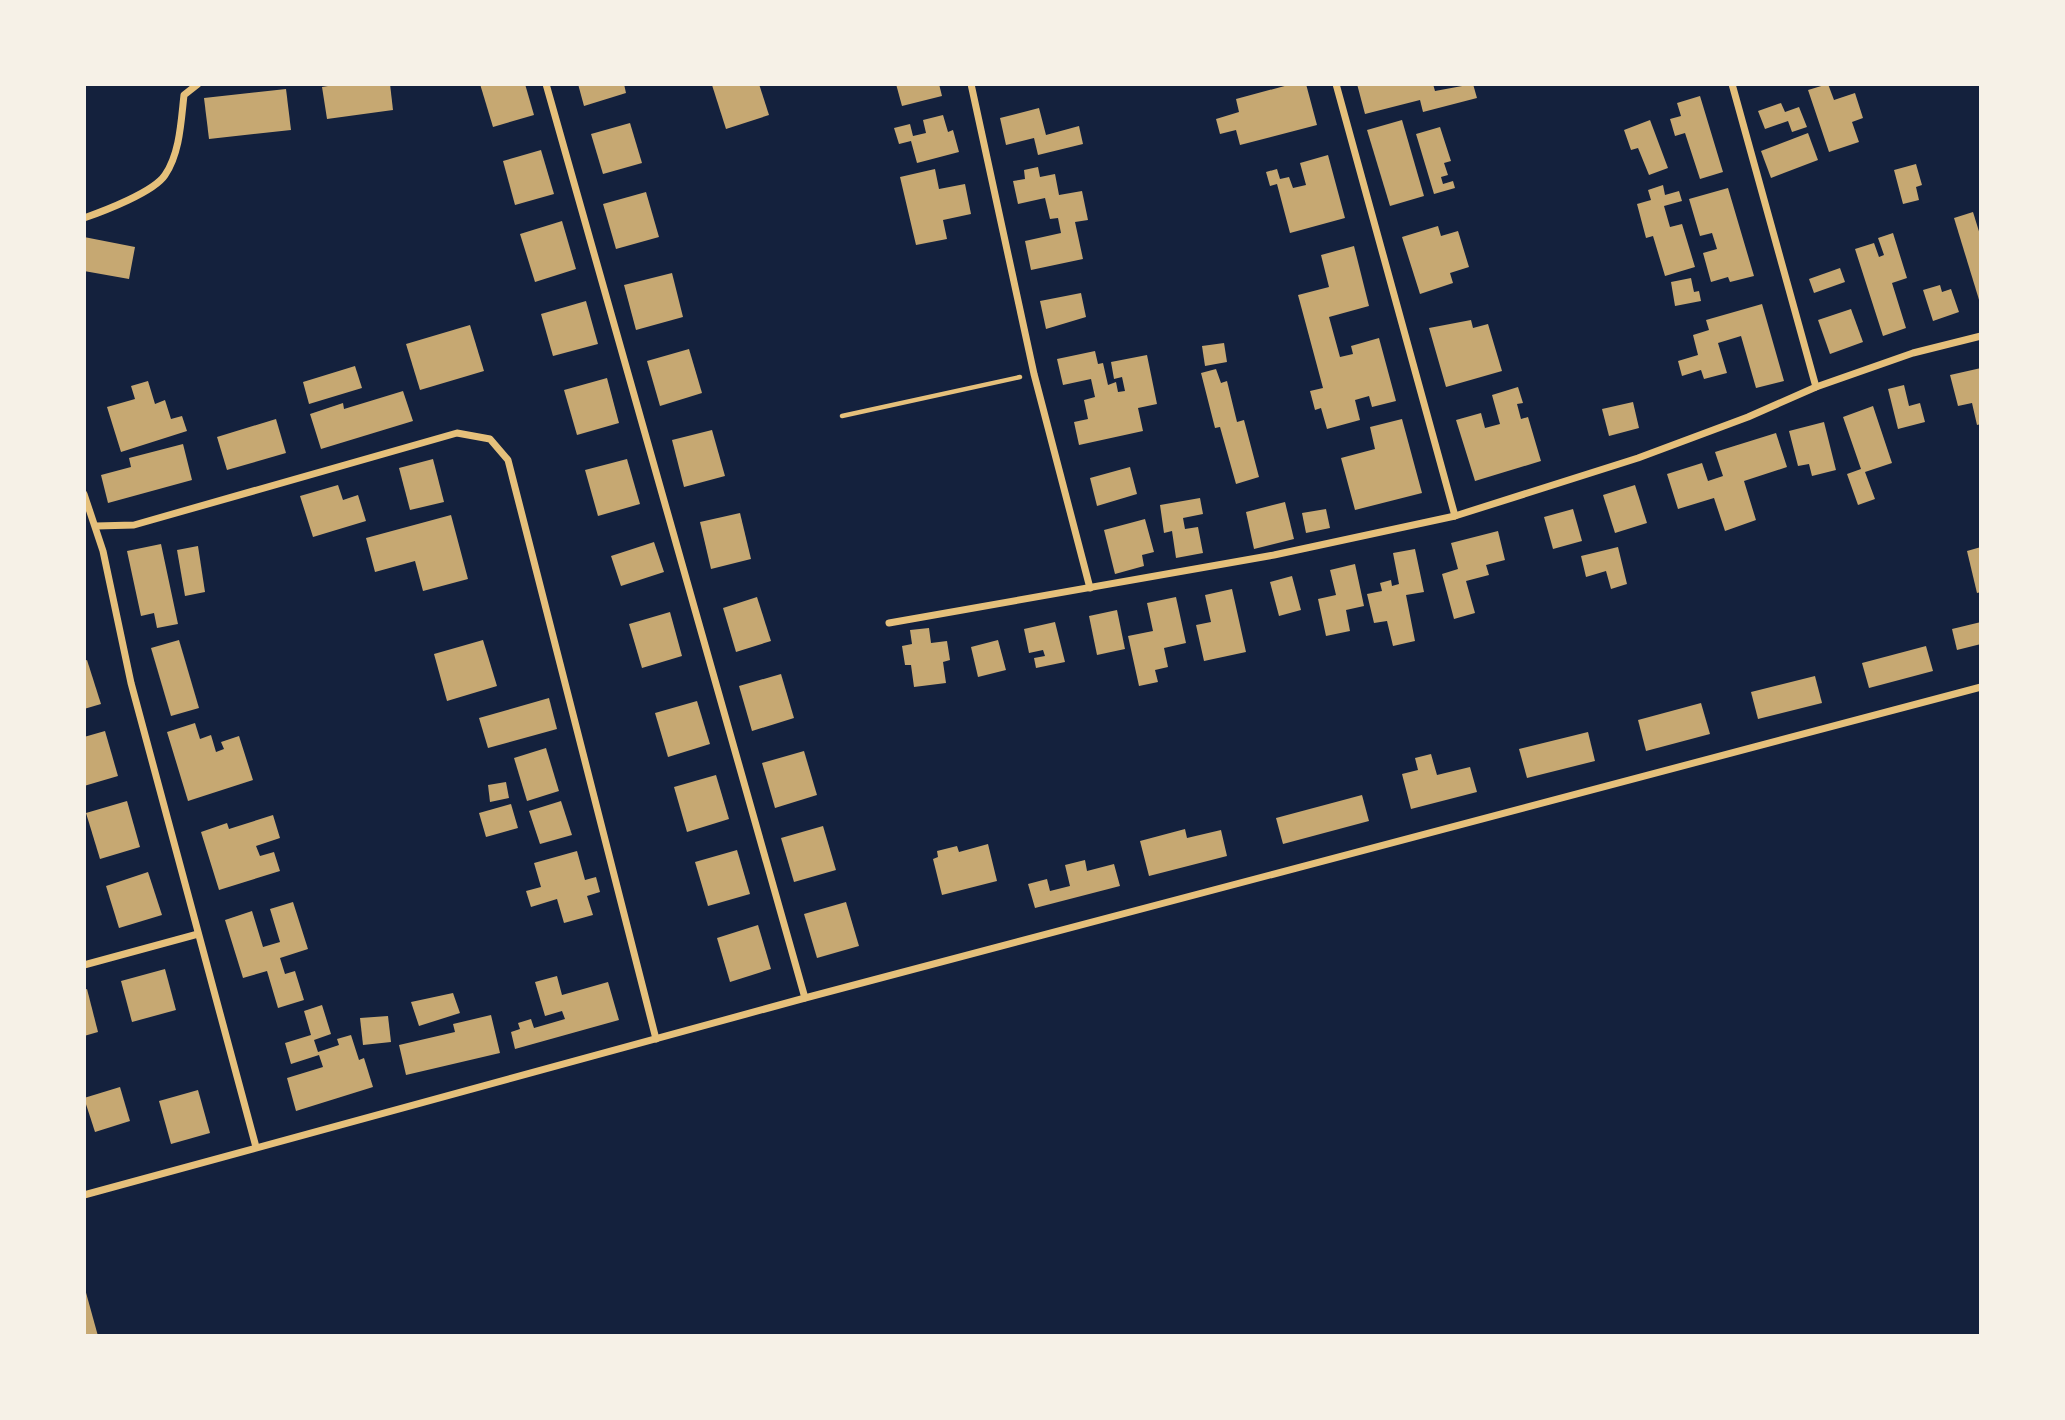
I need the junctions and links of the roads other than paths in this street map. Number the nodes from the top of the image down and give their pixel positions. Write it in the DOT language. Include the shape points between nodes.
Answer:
graph roads {
  1 [pos="198,84"];
  2 [pos="546,84"];
  3 [pos="971,84"];
  4 [pos="1336,84"];
  5 [pos="1732,84"];
  6 [pos="84,218"];
  7 [pos="1981,336"];
  8 [pos="1816,387"];
  9 [pos="84,494"];
  10 [pos="1455,516"];
  11 [pos="96,526"];
  12 [pos="1090,588"];
  13 [pos="889,623"];
  14 [pos="1981,687"];
  15 [pos="198,934"];
  16 [pos="84,965"];
  17 [pos="805,998"];
  18 [pos="656,1038"];
  19 [pos="256,1147"];
  20 [pos="84,1195"];
  1 -- 6 [label="street" via="184,95 178,141 165,176 119,206"];
  2 -- 17 [label="street"];
  3 -- 12 [label="street" via="1034,374"];
  4 -- 10 [label="street"];
  5 -- 8 [label="street"];
  7 -- 8 [label="street" via="1913,353"];
  8 -- 10 [label="street" via="1638,458"];
  9 -- 11 [label="street"];
  10 -- 12 [label="street"];
  11 -- 15 [label="street" via="131,683"];
  11 -- 18 [label="street" via="134,525 457,433 491,439 508,460"];
  12 -- 13 [label="street"];
  14 -- 17 [label="street"];
  15 -- 16 [label="street"];
  15 -- 19 [label="street"];
  17 -- 18 [label="street"];
  18 -- 19 [label="street"];
  19 -- 20 [label="street"];
}
